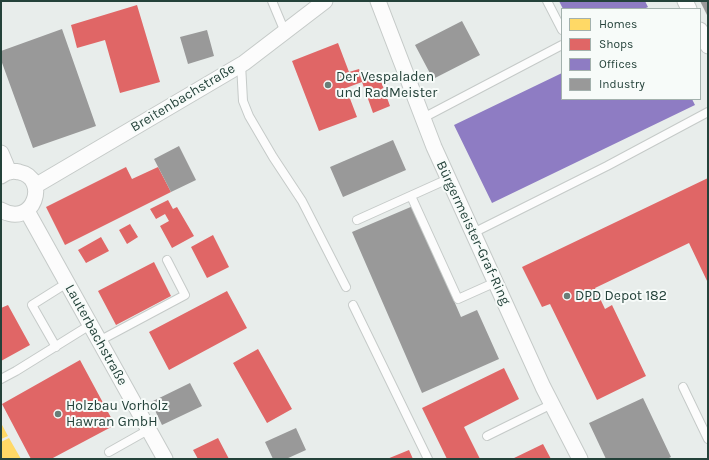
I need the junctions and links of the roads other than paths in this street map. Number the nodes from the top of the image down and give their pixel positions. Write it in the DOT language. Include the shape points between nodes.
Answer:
graph roads {
  1 [pos="272,1"];
  2 [pos="325,1"];
  3 [pos="378,1"];
  4 [pos="547,1"];
  5 [pos="561,28"];
  6 [pos="285,32"];
  7 [pos="701,32"];
  8 [pos="561,45"];
  9 [pos="708,46"];
  10 [pos="241,64"];
  11 [pos="708,112"];
  12 [pos="423,118"];
  13 [pos="1,153"];
  14 [pos="5,174"];
  15 [pos="448,179"];
  16 [pos="35,186"];
  17 [pos="411,196"];
  18 [pos="1,210"];
  19 [pos="27,211"];
  20 [pos="358,220"];
  21 [pos="473,233"];
  22 [pos="167,260"];
  23 [pos="496,282"];
  24 [pos="67,283"];
  25 [pos="346,287"];
  26 [pos="353,305"];
  27 [pos="90,325"];
  28 [pos="99,341"];
  29 [pos="56,346"];
  30 [pos="1,379"];
  31 [pos="682,387"];
  32 [pos="552,404"];
  33 [pos="148,430"];
  34 [pos="487,436"];
  35 [pos="708,439"];
  36 [pos="109,452"];
  37 [pos="165,459"];
  38 [pos="428,459"];
  39 [pos="580,459"];
  1 -- 6 [label="lane"];
  2 -- 6 [label="street, Breitenbachstraße"];
  3 -- 12 [label="street, Bürgermeister-Graf-Ring"];
  4 -- 5 [label="lane"];
  6 -- 10 [label="street, Breitenbachstraße"];
  7 -- 9 [label="street"];
  8 -- 12 [label="lane"];
  10 -- 16 [label="street, Breitenbachstraße"];
  10 -- 25 [label="lane" via="243,101 249,116 272,157 302,201"];
  11 -- 21 [label="lane"];
  12 -- 15 [label="street, Bürgermeister-Graf-Ring"];
  13 -- 14 [label="street"];
  14 -- 16 [label="street" via="22,172"];
  15 -- 17 [label="lane"];
  15 -- 21 [label="street, Bürgermeister-Graf-Ring"];
  16 -- 19 [label="street" via="35,200"];
  17 -- 20 [label="lane"];
  17 -- 23 [label="lane" via="458,299"];
  18 -- 19 [label="street" via="14,215"];
  19 -- 24 [label="street, Lauterbachstraße"];
  21 -- 23 [label="street, Bürgermeister-Graf-Ring"];
  22 -- 28 [label="lane" via="185,295"];
  23 -- 32 [label="street, Bürgermeister-Graf-Ring"];
  24 -- 27 [label="street, Lauterbachstraße"];
  24 -- 29 [label="lane" via="32,305"];
  26 -- 38 [label="lane"];
  27 -- 28 [label="street, Lauterbachstraße"];
  27 -- 29 [label="lane"];
  28 -- 33 [label="street, Lauterbachstraße"];
  29 -- 30 [label="lane"];
  31 -- 35 [label="lane"];
  32 -- 34 [label="lane"];
  32 -- 39 [label="street, Bürgermeister-Graf-Ring"];
  33 -- 36 [label="lane"];
  33 -- 37 [label="street, Lauterbachstraße"];
}
